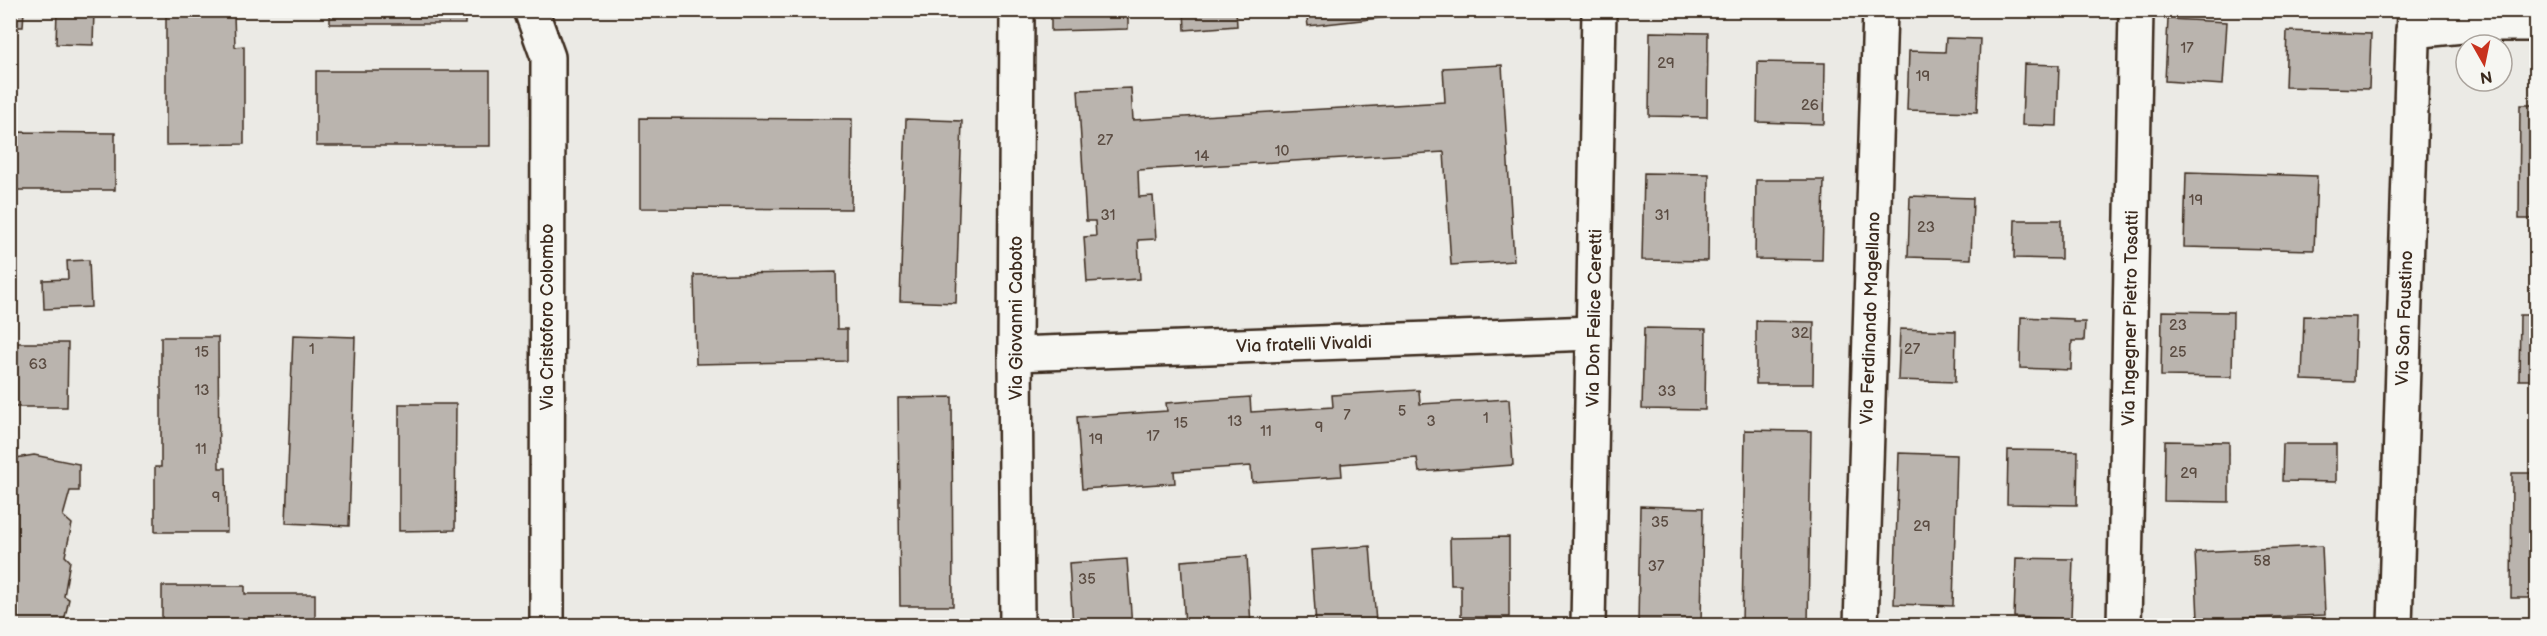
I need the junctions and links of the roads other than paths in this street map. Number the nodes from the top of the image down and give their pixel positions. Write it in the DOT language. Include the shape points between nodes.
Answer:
graph roads {
  1 [pos="531,10"];
  2 [pos="1017,10"];
  3 [pos="1599,10"];
  4 [pos="1880,10"];
  5 [pos="2136,10"];
  6 [pos="2414,21"];
  7 [pos="2536,24"];
  8 [pos="1593,333"];
  9 [pos="1015,354"];
  10 [pos="547,626"];
  11 [pos="1017,626"];
  12 [pos="1588,626"];
  13 [pos="1861,626"];
  14 [pos="2124,626"];
  15 [pos="2395,626"];
  1 -- 10 [label="street, Via Cristoforo Colombo" via="548,57"];
  2 -- 9 [label="street, Via Giovanni Caboto"];
  3 -- 8 [label="street, Via Don Felice Ceretti"];
  4 -- 13 [label="street, Via Ferdinando Magellano"];
  5 -- 14 [label="street, Via Ingegner Pietro Tosatti"];
  6 -- 7 [label="street"];
  6 -- 15 [label="street, Via San Faustino"];
  8 -- 9 [label="street, Via fratelli Vivaldi"];
  8 -- 12 [label="street, Via Don Felice Ceretti"];
  9 -- 11 [label="street, Via Giovanni Caboto"];
}
